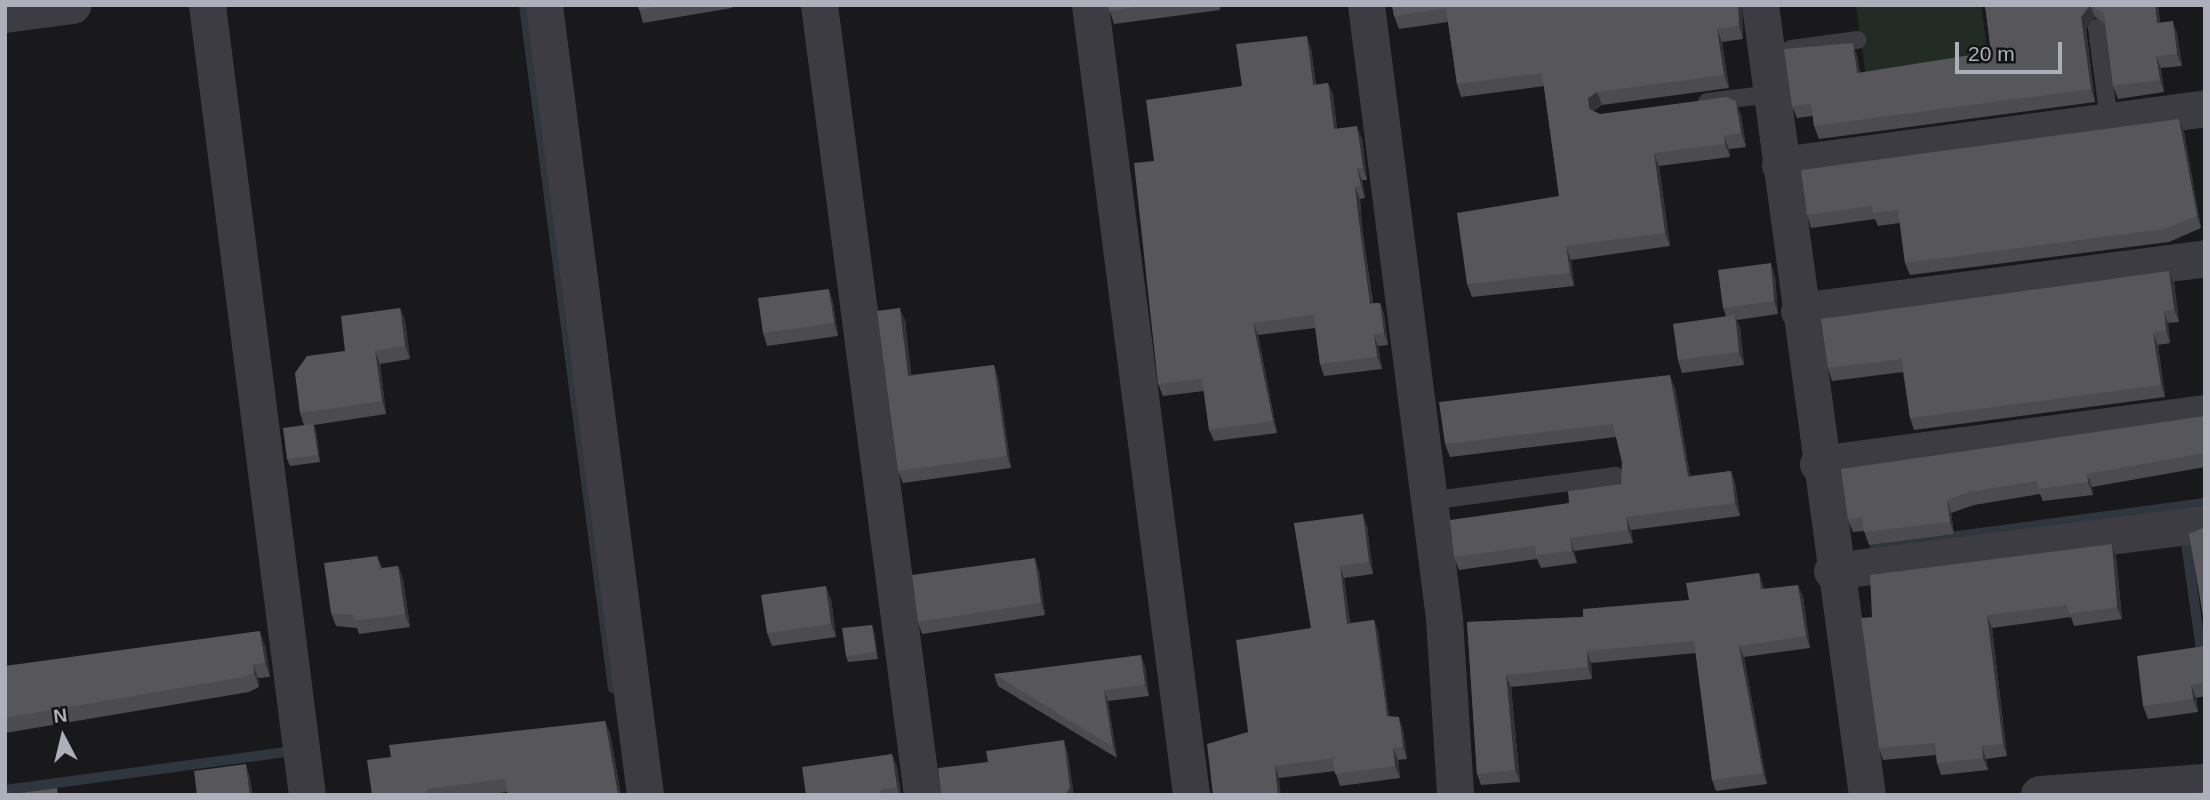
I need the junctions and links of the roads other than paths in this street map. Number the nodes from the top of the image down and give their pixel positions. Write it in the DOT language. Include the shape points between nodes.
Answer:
graph roads {
  1 [pos="72,5"];
  2 [pos="207,5"];
  3 [pos="544,5"];
  4 [pos="819,5"];
  5 [pos="1090,5"];
  6 [pos="1366,5"];
  7 [pos="1760,5"];
  8 [pos="5,14"];
  9 [pos="2097,28"];
  10 [pos="1857,40"];
  11 [pos="1766,53"];
  12 [pos="1771,94"];
  13 [pos="1681,106"];
  14 [pos="2205,108"];
  15 [pos="2109,121"];
  16 [pos="1780,165"];
  17 [pos="2205,258"];
  18 [pos="1799,312"];
  19 [pos="2205,413"];
  20 [pos="1818,464"];
  21 [pos="1615,476"];
  22 [pos="1429,501"];
  23 [pos="2205,524"];
  24 [pos="1832,571"];
  25 [pos="2205,783"];
  26 [pos="307,795"];
  27 [pos="645,795"];
  28 [pos="922,795"];
  29 [pos="1191,795"];
  30 [pos="1455,795"];
  31 [pos="1867,795"];
  32 [pos="2040,795"];
  1 -- 8 [label="street"];
  2 -- 26 [label="street"];
  3 -- 27 [label="street"];
  4 -- 28 [label="street"];
  5 -- 29 [label="street"];
  6 -- 22 [label="street"];
  7 -- 11 [label="street"];
  9 -- 15 [label="lane"];
  10 -- 11 [label="lane"];
  11 -- 12 [label="street"];
  12 -- 13 [label="lane"];
  12 -- 16 [label="street"];
  14 -- 15 [label="street"];
  15 -- 16 [label="street"];
  16 -- 18 [label="street"];
  17 -- 18 [label="street"];
  18 -- 20 [label="street"];
  19 -- 20 [label="street"];
  20 -- 24 [label="street"];
  21 -- 22 [label="lane"];
  22 -- 30 [label="street"];
  23 -- 24 [label="street"];
  24 -- 31 [label="street"];
  25 -- 32 [label="street"];
}
